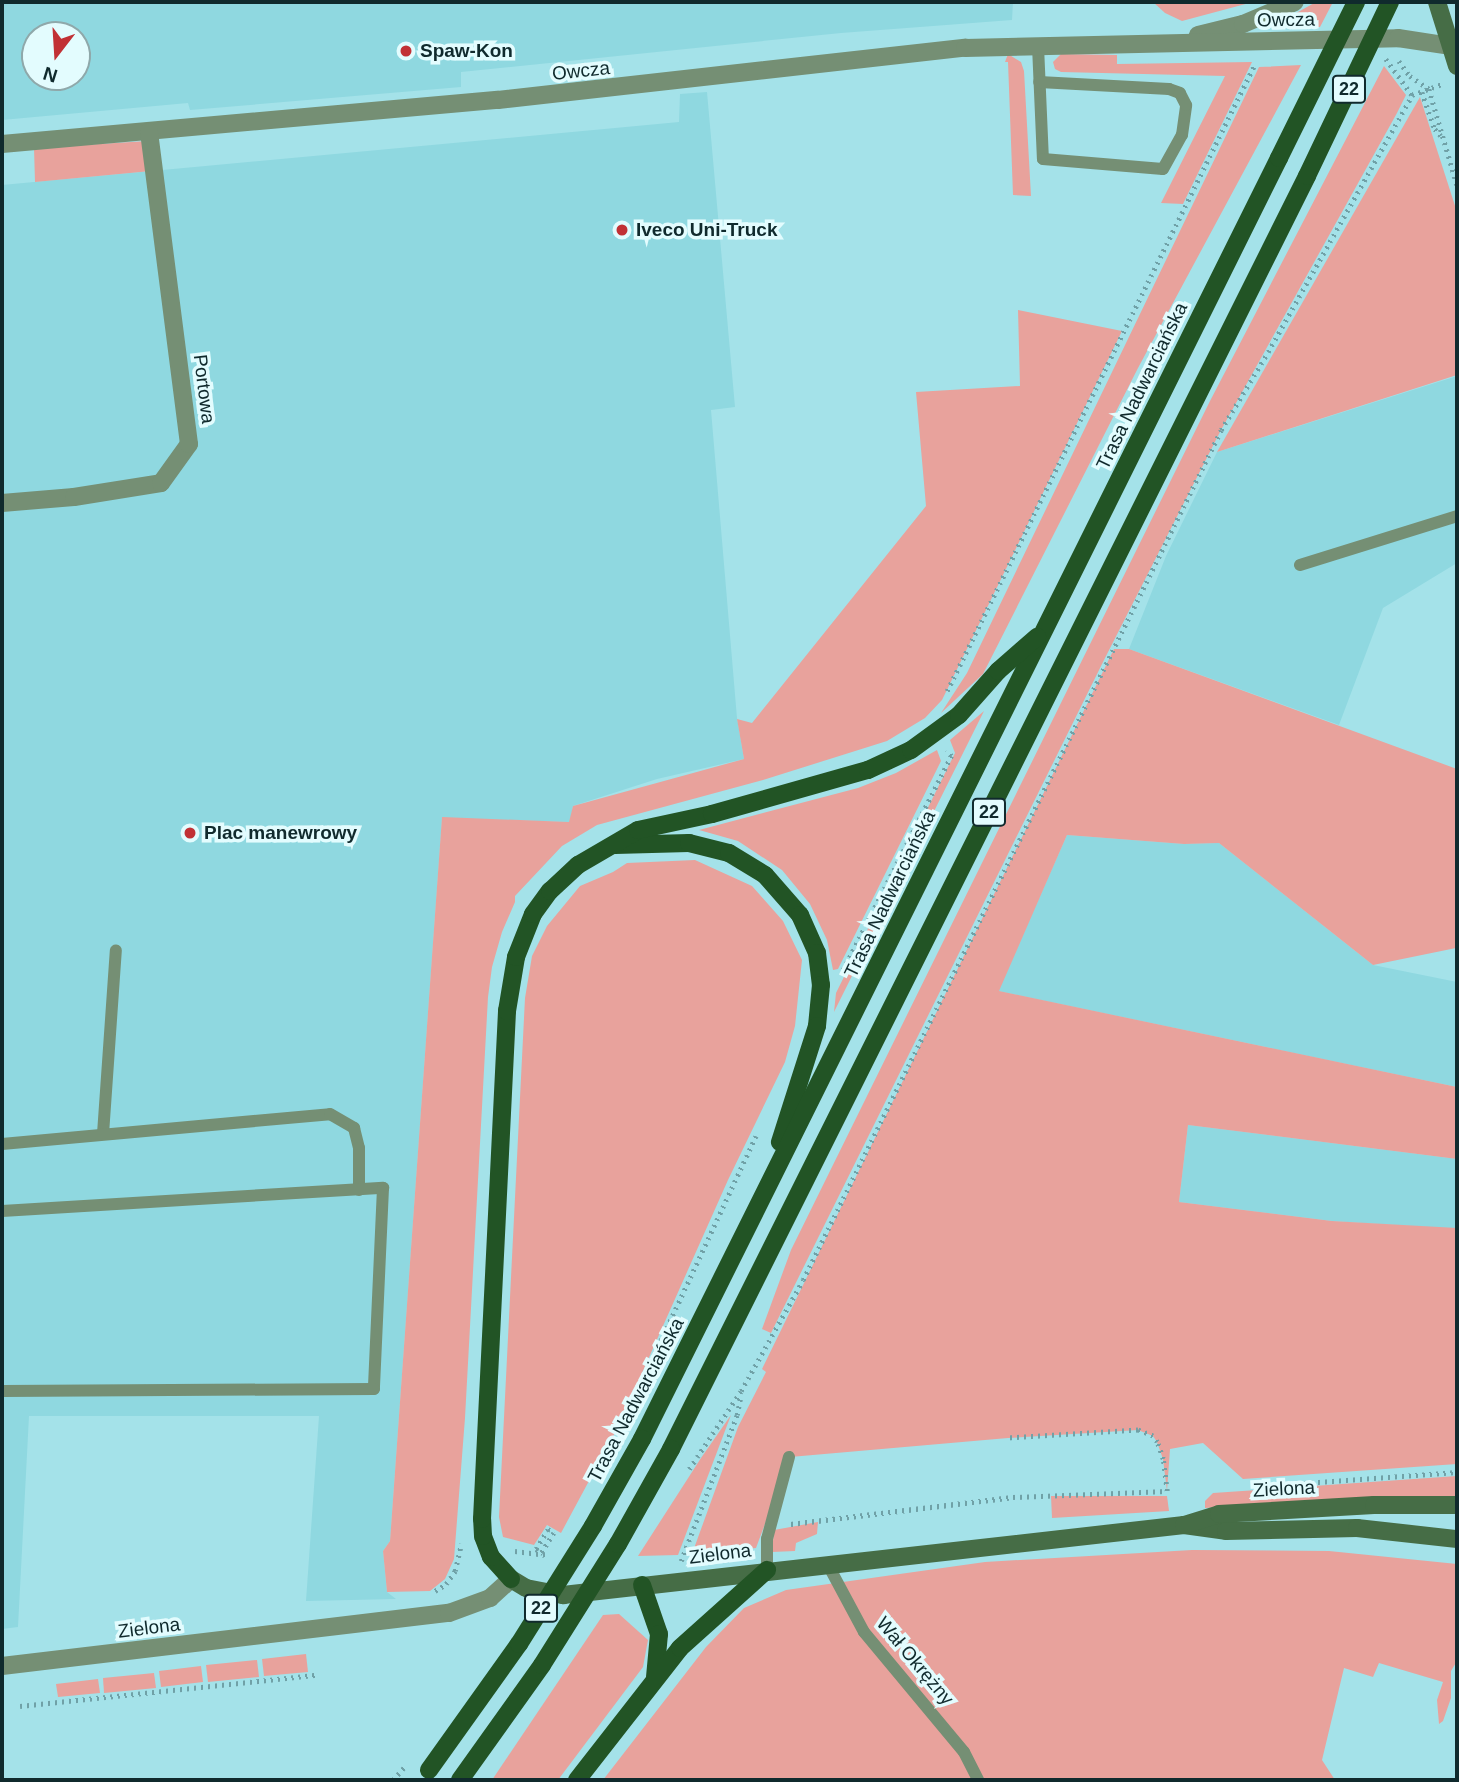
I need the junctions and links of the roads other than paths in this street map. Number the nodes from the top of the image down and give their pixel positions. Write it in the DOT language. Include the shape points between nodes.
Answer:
graph roads {
  1 [pos="1295,2"];
  2 [pos="1356,2"];
  3 [pos="1390,2"];
  4 [pos="1437,2"];
  5 [pos="1163,43"];
  6 [pos="1038,46"];
  7 [pos="1451,46"];
  8 [pos="1457,66"];
  9 [pos="1040,82"];
  10 [pos="149,132"];
  11 [pos="2,144"];
  12 [pos="2,503"];
  13 [pos="1457,516"];
  14 [pos="1300,565"];
  15 [pos="1044,632"];
  16 [pos="615,845"];
  17 [pos="116,950"];
  18 [pos="103,1134"];
  19 [pos="2,1144"];
  20 [pos="359,1190"];
  21 [pos="760,1202"];
  22 [pos="2,1211"];
  23 [pos="2,1391"];
  24 [pos="789,1457"];
  25 [pos="1457,1505"];
  26 [pos="1184,1525"];
  27 [pos="1457,1539"];
  28 [pos="827,1563"];
  29 [pos="767,1570"];
  30 [pos="511,1579"];
  31 [pos="642,1585"];
  32 [pos="2,1666"];
  33 [pos="654,1680"];
  34 [pos="425,1775"];
  35 [pos="460,1780"];
  36 [pos="577,1780"];
  37 [pos="978,1780"];
  1 -- 5 [label="street, Owcza" via="1243,24"];
  2 -- 15 [label="main road, Trasa Nadwarciańska / 22, bridge"];
  3 -- 35 [label="main road, 22, bridge" via="671,1449 542,1665"];
  4 -- 7 [label="street"];
  5 -- 6 [label="street, Owcza"];
  5 -- 7 [label="street, Owcza" via="1393,38"];
  6 -- 9 [label="lane"];
  6 -- 10 [label="street, Owcza" via="965,48 668,83"];
  7 -- 8 [label="street"];
  9 -- 9 [label="lane" via="1043,159 1163,169 1182,135 1186,105 1180,93"];
  10 -- 11 [label="street, Owcza"];
  10 -- 12 [label="street, Portowa" via="189,444 161,483"];
  13 -- 14 [label="lane"];
  15 -- 16 [label="main road" via="998,671 959,715 911,750 868,770 638,830"];
  15 -- 21 [label="main road, Trasa Nadwarciańska / 22"];
  16 -- 21 [label="main road" via="689,843 729,853 778,887 810,934 821,985 817,1026"];
  16 -- 30 [label="main road" via="578,865 545,896 526,927 512,975 483,1500 486,1547"];
  17 -- 18 [label="lane"];
  18 -- 19 [label="lane"];
  18 -- 20 [label="lane" via="330,1114 354,1128"];
  20 -- 22 [label="lane"];
  20 -- 23 [label="lane" via="383,1188 374,1389"];
  21 -- 34 [label="main road, Trasa Nadwarciańska / 22, bridge" via="642,1439 593,1525 519,1644"];
  24 -- 29 [label="lane" via="765,1552"];
  25 -- 26 [label="street, Zielona" via="1219,1514"];
  26 -- 27 [label="street" via="1226,1531 1357,1528"];
  26 -- 28 [label="street, Zielona"];
  28 -- 29 [label="street, Zielona"];
  28 -- 37 [label="lane, Wał Okrężny" via="864,1632 964,1752"];
  29 -- 31 [label="street, Zielona"];
  29 -- 33 [label="main road" via="694,1634"];
  30 -- 31 [label="street, Zielona" via="526,1588 564,1595"];
  30 -- 32 [label="street, Zielona" via="490,1598 449,1613"];
  31 -- 33 [label="main road" via="659,1634"];
  33 -- 36 [label="main road"];
}
